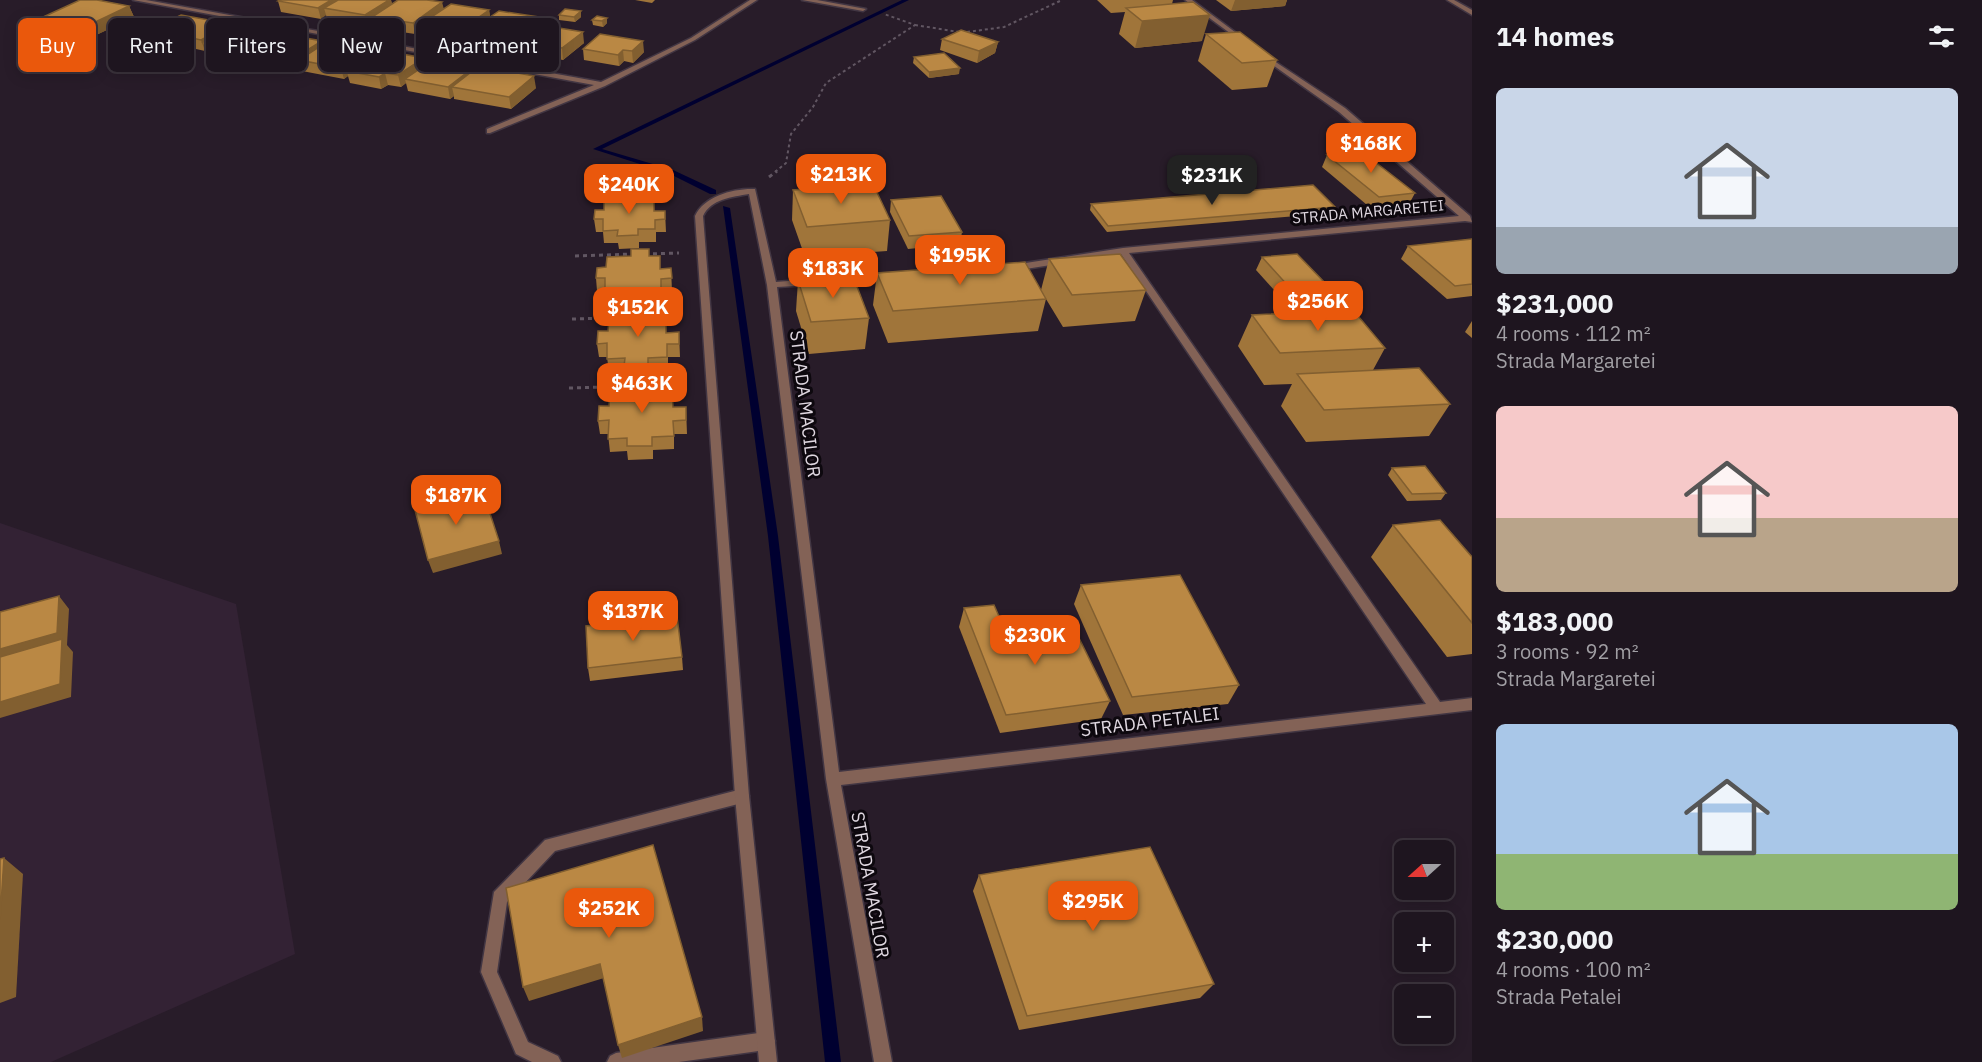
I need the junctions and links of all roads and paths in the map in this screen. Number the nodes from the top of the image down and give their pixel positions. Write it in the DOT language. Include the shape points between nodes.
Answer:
graph roads {
  1 [pos="136,0"];
  2 [pos="182,0"];
  3 [pos="754,0"];
  4 [pos="805,0"];
  5 [pos="1062,0"];
  6 [pos="1188,0"];
  7 [pos="1450,0"];
  8 [pos="169,6"];
  9 [pos="863,9"];
  10 [pos="1472,13"];
  11 [pos="915,25"];
  12 [pos="1249,44"];
  13 [pos="1257,51"];
  14 [pos="602,84"];
  15 [pos="490,131"];
  16 [pos="752,191"];
  17 [pos="1469,220"];
  18 [pos="1123,250"];
  19 [pos="701,252"];
  20 [pos="575,256"];
  21 [pos="999,269"];
  22 [pos="903,276"];
  23 [pos="832,281"];
  24 [pos="820,282"];
  25 [pos="772,285"];
  26 [pos="706,315"];
  27 [pos="572,319"];
  28 [pos="712,384"];
  29 [pos="569,388"];
  30 [pos="1472,704"];
  31 [pos="1437,708"];
  32 [pos="833,779"];
  33 [pos="742,796"];
  34 [pos="766,1041"];
  35 [pos="552,1062"];
  36 [pos="616,1062"];
  37 [pos="768,1062"];
  38 [pos="883,1062"];
  1 -- 8 [label="street"];
  2 -- 8 [label="street"];
  3 -- 14 [label="street" via="693,39"];
  4 -- 9 [label="street"];
  5 -- 11 [label="path" via="1010,25 981,33"];
  6 -- 12 [label="street"];
  7 -- 10 [label="street"];
  8 -- 14 [label="street"];
  9 -- 11 [label="path"];
  11 -- 16 [label="path" via="826,83 791,134 786,163"];
  13 -- 17 [label="street" via="1342,110"];
  14 -- 15 [label="street"];
  16 -- 19 [label="street" via="708,202 700,210"];
  16 -- 25 [label="street, STRADA MACILOR"];
  17 -- 18 [label="street, STRADA MARGARETEI"];
  18 -- 21 [label="street, STRADA MARGARETEI"];
  18 -- 31 [label="street"];
  19 -- 20 [label="path"];
  19 -- 26 [label="street"];
  22 -- 23 [label="street"];
  24 -- 25 [label="street"];
  25 -- 32 [label="street, STRADA MACILOR"];
  26 -- 27 [label="path"];
  26 -- 28 [label="street"];
  28 -- 29 [label="path"];
  28 -- 33 [label="street"];
  30 -- 31 [label="street, STRADA PETALEI"];
  31 -- 32 [label="street, STRADA PETALEI"];
  32 -- 38 [label="street, STRADA MACILOR"];
  33 -- 34 [label="street"];
  33 -- 35 [label="street" via="550,846 500,898 489,972 522,1048"];
  34 -- 36 [label="street"];
  34 -- 37 [label="street"];
}
